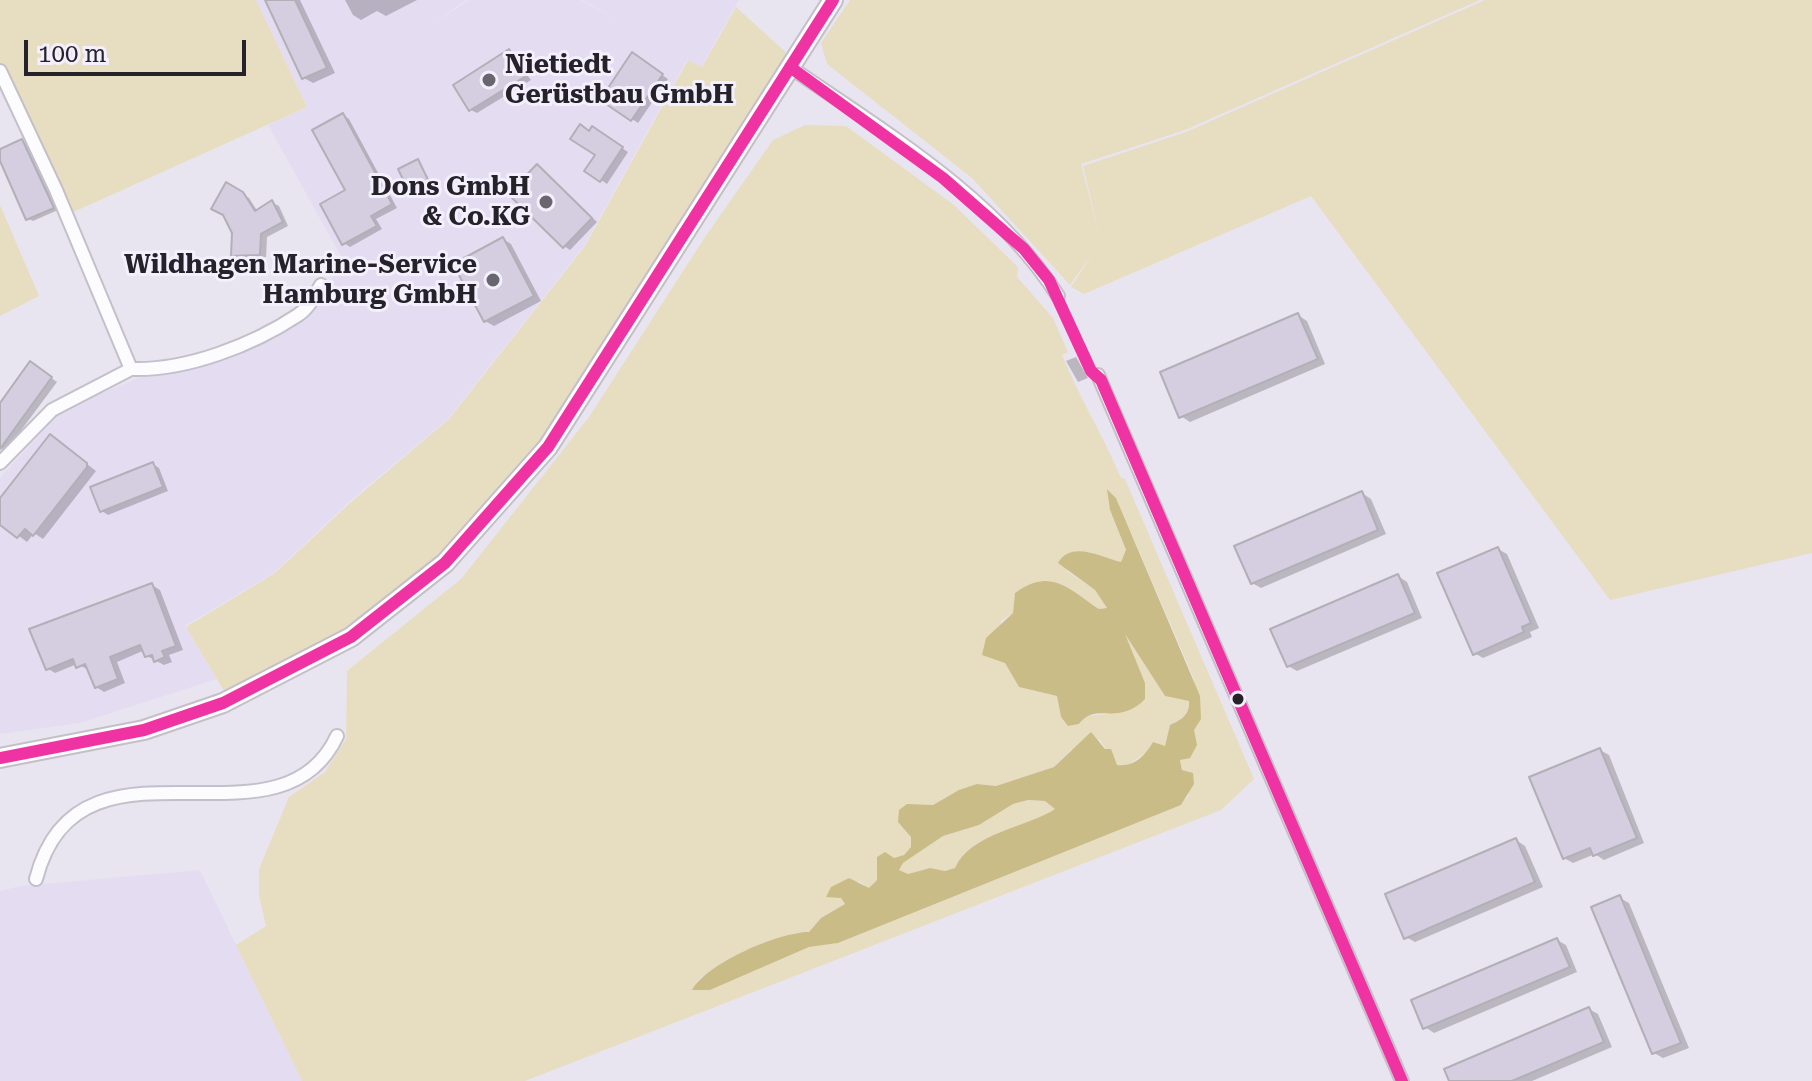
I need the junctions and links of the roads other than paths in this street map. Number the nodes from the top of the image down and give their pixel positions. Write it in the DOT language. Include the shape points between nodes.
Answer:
graph roads {
  1 [pos="833,0"];
  2 [pos="790,67"];
  3 [pos="0,71"];
  4 [pos="321,285"];
  5 [pos="1058,296"];
  6 [pos="131,369"];
  7 [pos="1098,375"];
  8 [pos="0,463"];
  9 [pos="337,736"];
  10 [pos="0,758"];
  11 [pos="36,879"];
  12 [pos="1402,1081"];
  1 -- 2 [label="main road"];
  2 -- 5 [label="street" via="967,197 1029,258"];
  2 -- 10 [label="main road" via="548,447 445,563 351,637 223,703 144,730"];
  3 -- 6 [label="street"];
  4 -- 6 [label="street" via="298,315 237,346 156,370"];
  6 -- 8 [label="street" via="52,410"];
  7 -- 12 [label="street"];
  9 -- 11 [label="street" via="319,763 276,788 247,793 138,792 101,802 52,842"];
}
